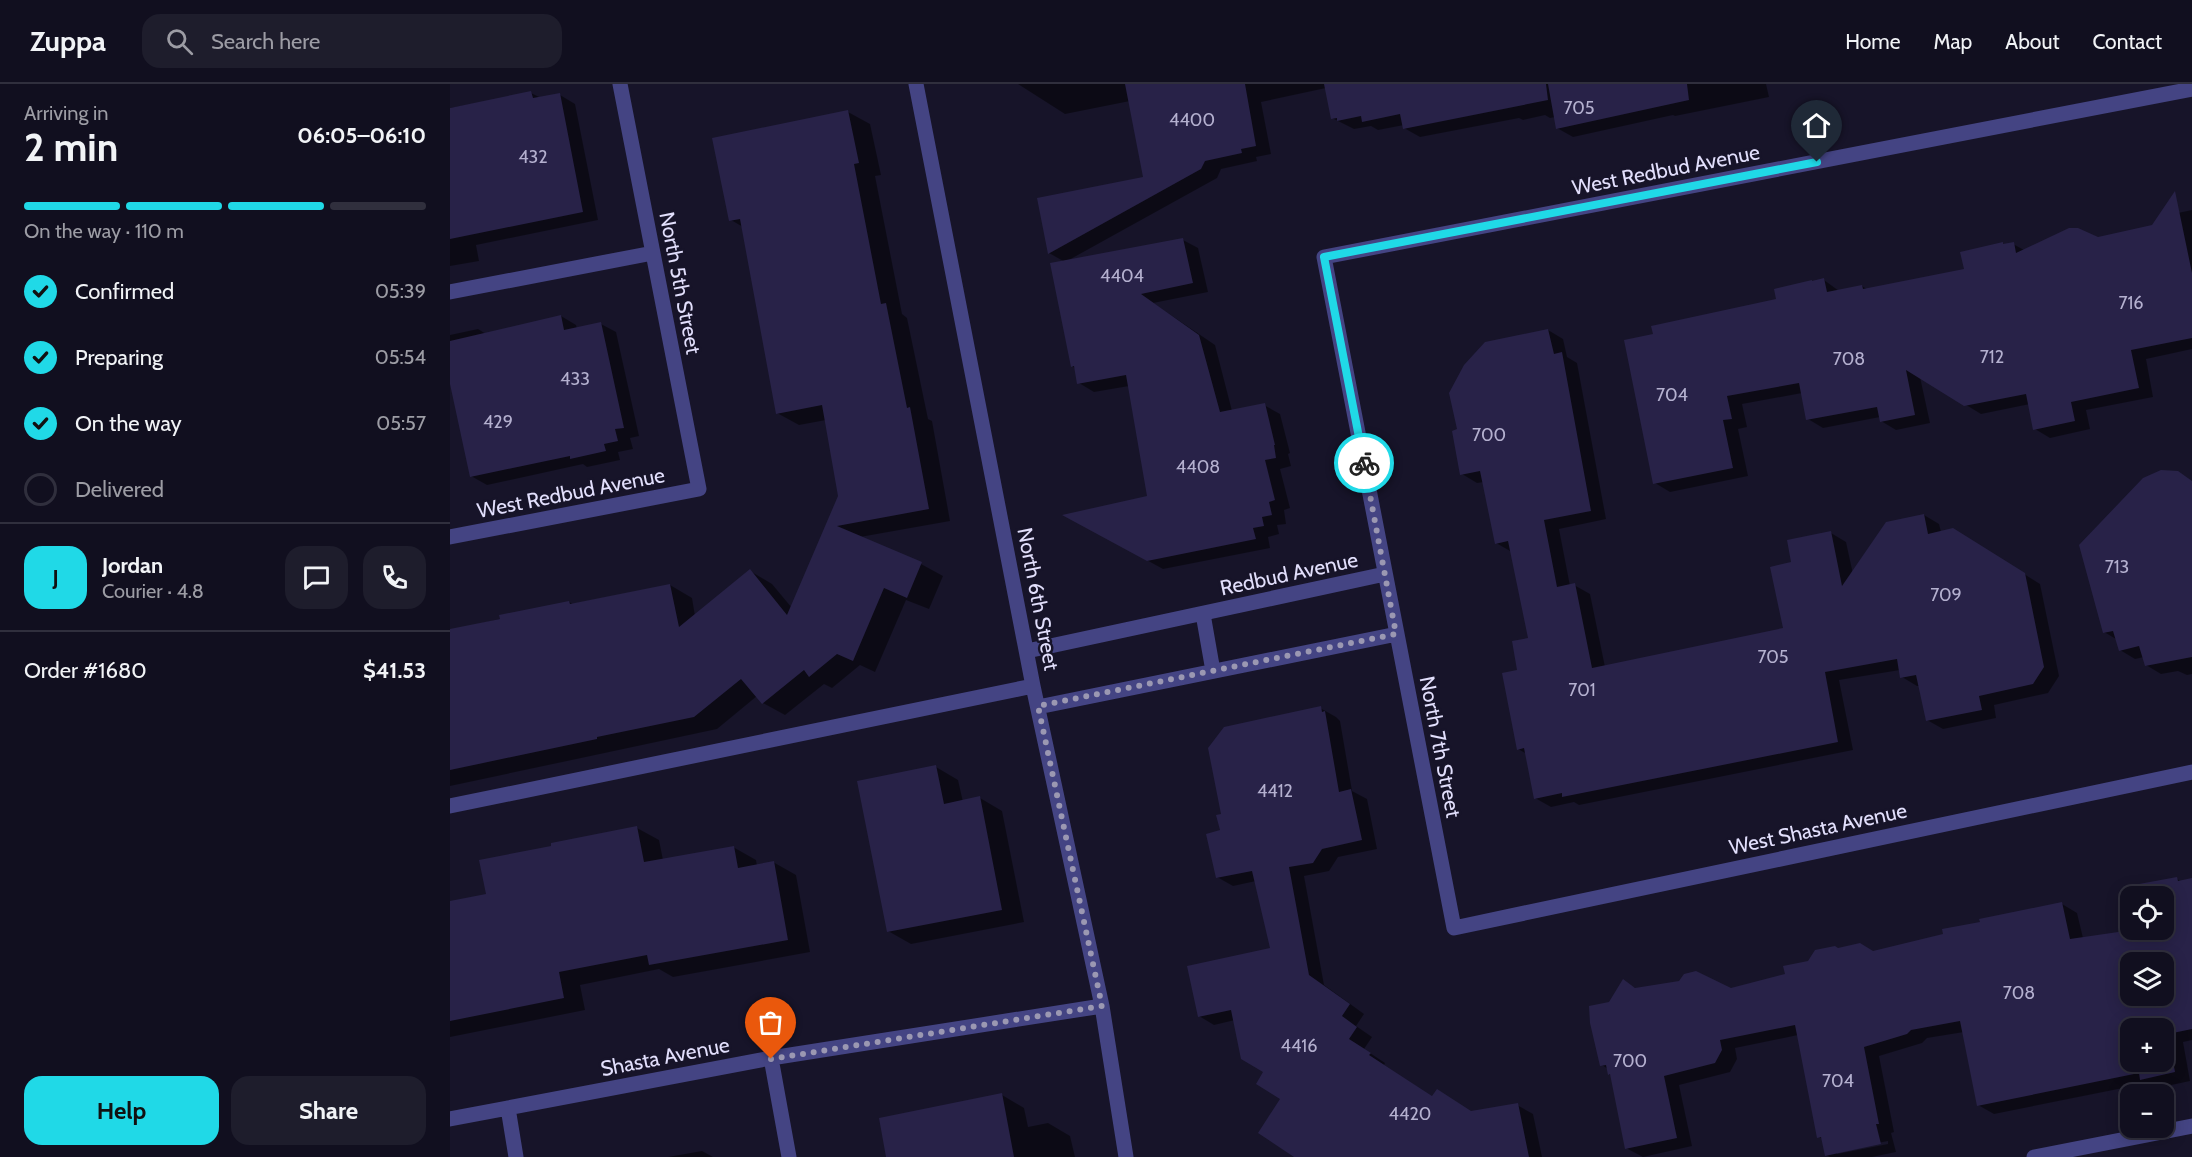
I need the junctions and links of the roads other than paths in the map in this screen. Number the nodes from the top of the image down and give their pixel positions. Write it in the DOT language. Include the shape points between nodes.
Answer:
graph roads {
  1 [pos="620,84"];
  2 [pos="916,84"];
  3 [pos="2192,89"];
  4 [pos="653,253"];
  5 [pos="1324,257"];
  6 [pos="450,292"];
  7 [pos="699,489"];
  8 [pos="450,537"];
  9 [pos="1385,574"];
  10 [pos="1203,614"];
  11 [pos="1396,634"];
  12 [pos="1027,651"];
  13 [pos="1213,671"];
  14 [pos="1034,686"];
  15 [pos="1038,706"];
  16 [pos="2192,772"];
  17 [pos="450,806"];
  18 [pos="1454,928"];
  19 [pos="1102,1006"];
  20 [pos="771,1059"];
  21 [pos="508,1108"];
  22 [pos="450,1119"];
  23 [pos="2192,1126"];
  24 [pos="516,1157"];
  25 [pos="789,1157"];
  26 [pos="1126,1157"];
  27 [pos="2034,1157"];
  1 -- 4 [label="street, North 5th Street"];
  2 -- 12 [label="street, North 6th Street"];
  3 -- 5 [label="street, West Redbud Avenue"];
  4 -- 6 [label="street"];
  4 -- 7 [label="street, North 5th Street"];
  5 -- 9 [label="street, Redbud Avenue"];
  7 -- 8 [label="street, West Redbud Avenue"];
  9 -- 10 [label="street, Redbud Avenue"];
  9 -- 11 [label="street, North 7th Street"];
  10 -- 12 [label="street, Redbud Avenue"];
  10 -- 13 [label="street"];
  11 -- 13 [label="street"];
  11 -- 18 [label="street, North 7th Street"];
  12 -- 14 [label="street, North 6th Street"];
  13 -- 15 [label="street"];
  14 -- 15 [label="street, North 6th Street"];
  14 -- 17 [label="street"];
  15 -- 19 [label="street, North 6th Street"];
  16 -- 18 [label="street, West Shasta Avenue"];
  19 -- 20 [label="street, Shasta Avenue"];
  19 -- 26 [label="street, North 6th Street"];
  20 -- 21 [label="street, Shasta Avenue"];
  20 -- 25 [label="street"];
  21 -- 22 [label="street, Shasta Avenue"];
  21 -- 24 [label="street"];
  23 -- 27 [label="street"];
}
